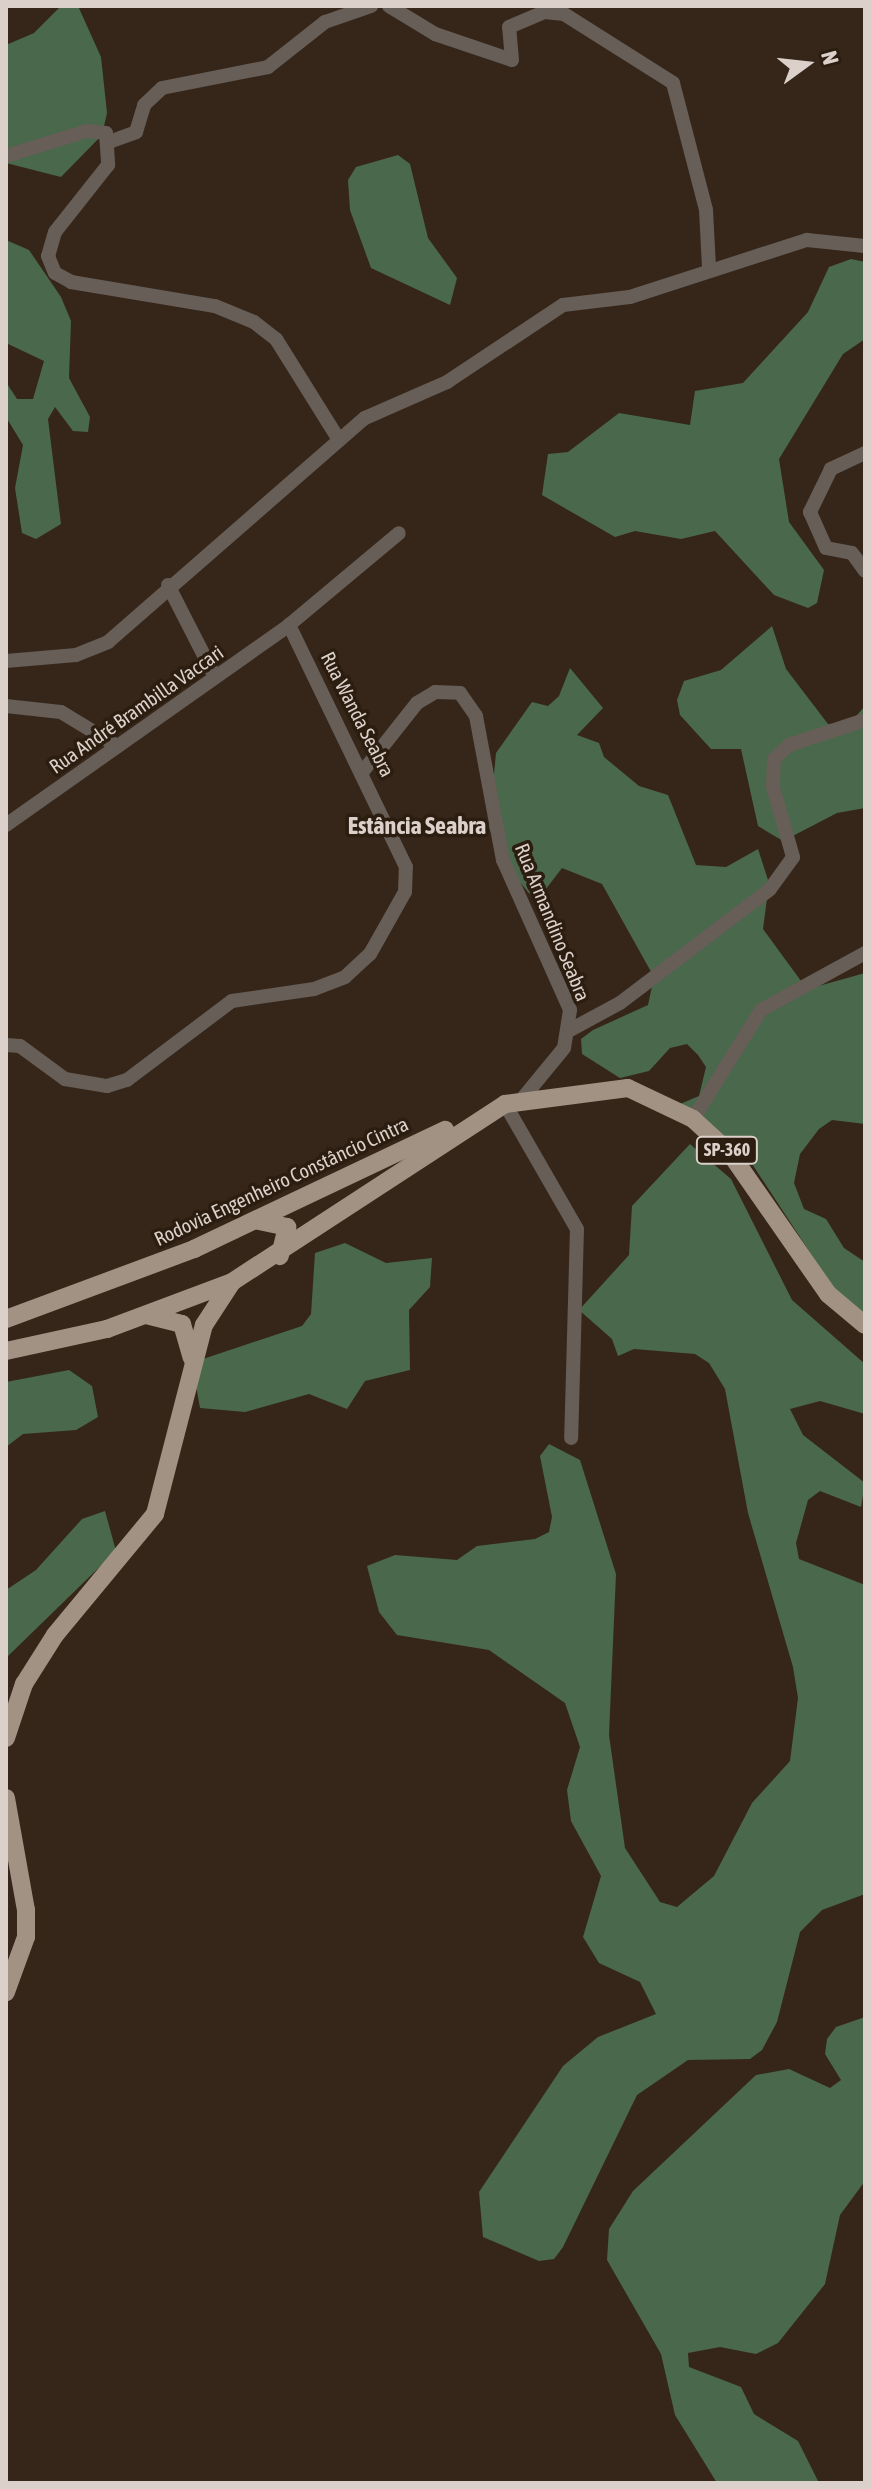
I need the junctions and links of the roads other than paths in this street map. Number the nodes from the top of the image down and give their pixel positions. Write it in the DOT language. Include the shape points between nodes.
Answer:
graph roads {
  1 [pos="371,6"];
  2 [pos="389,6"];
  3 [pos="109,142"];
  4 [pos="6,156"];
  5 [pos="865,246"];
  6 [pos="709,267"];
  7 [pos="339,440"];
  8 [pos="865,453"];
  9 [pos="399,533"];
  10 [pos="865,571"];
  11 [pos="168,585"];
  12 [pos="289,625"];
  13 [pos="6,661"];
  14 [pos="215,677"];
  15 [pos="6,706"];
  16 [pos="865,720"];
  17 [pos="117,746"];
  18 [pos="364,770"];
  19 [pos="6,825"];
  20 [pos="865,953"];
  21 [pos="570,1030"];
  22 [pos="6,1045"];
  23 [pos="523,1098"];
  24 [pos="505,1104"];
  25 [pos="485,1114"];
  26 [pos="693,1119"];
  27 [pos="256,1221"];
  28 [pos="278,1258"];
  29 [pos="232,1282"];
  30 [pos="146,1315"];
  31 [pos="6,1319"];
  32 [pos="865,1325"];
  33 [pos="6,1351"];
  34 [pos="192,1369"];
  35 [pos="571,1438"];
  36 [pos="6,1738"];
  37 [pos="6,1798"];
  38 [pos="6,1992"];
  1 -- 3 [label="street" via="325,22 268,67 162,88 144,105 136,132"];
  2 -- 6 [label="street" via="435,34 512,60 509,27 545,12 564,14 673,83 706,210"];
  3 -- 4 [label="street" via="96,129"];
  3 -- 7 [label="street" via="95,189 55,232 48,256 55,273 71,282 223,308 254,322 276,339"];
  5 -- 6 [label="street" via="807,240"];
  6 -- 7 [label="street" via="630,297 563,305 490,356 365,418"];
  7 -- 11 [label="street"];
  8 -- 10 [label="street" via="831,469 810,512 826,548 852,553"];
  9 -- 12 [label="street, Rua André Brambilla Vaccari"];
  11 -- 13 [label="street" via="94,650"];
  11 -- 14 [label="street"];
  12 -- 14 [label="street, Rua André Brambilla Vaccari"];
  12 -- 18 [label="street, Rua Wanda Seabra"];
  14 -- 17 [label="street, Rua André Brambilla Vaccari"];
  15 -- 17 [label="street" via="61,712"];
  16 -- 21 [label="street" via="789,745 774,759 773,787 793,857 770,889 620,1003"];
  17 -- 19 [label="street, Rua André Brambilla Vaccari"];
  18 -- 21 [label="street, Rua Armandino Seabra" via="417,703 435,692 460,693 476,716 503,860 559,979"];
  18 -- 22 [label="street, Rua Wanda Seabra" via="406,867 405,892 370,954 345,977 314,989 232,1001 127,1080 107,1086 65,1079"];
  20 -- 26 [label="street" via="761,1010"];
  21 -- 23 [label="street, Rua Armandino Seabra"];
  23 -- 24 [label="main road, Rodovia Engenheiro Constâncio Cintra / SP-360"];
  23 -- 26 [label="main road, Rodovia Engenheiro Constâncio Cintra / SP-360" via="628,1088"];
  24 -- 25 [label="main road, Rodovia Engenheiro Constâncio Cintra / SP-360"];
  24 -- 35 [label="street" via="577,1229"];
  25 -- 27 [label="main road, Rodovia Engenheiro Constâncio Cintra / SP-360"];
  25 -- 28 [label="main road, Rodovia Engenheiro Constâncio Cintra / SP-360"];
  26 -- 32 [label="main road, Rodovia Engenheiro Constâncio Cintra / SP-360" via="730,1153 828,1294"];
  27 -- 28 [label="main road" via="287,1227"];
  27 -- 31 [label="main road, Rodovia Engenheiro Constâncio Cintra / SP-360"];
  28 -- 29 [label="main road, Rodovia Engenheiro Constâncio Cintra / SP-360"];
  29 -- 30 [label="main road, Rodovia Engenheiro Constâncio Cintra / SP-360"];
  29 -- 34 [label="main road" via="204,1325"];
  30 -- 33 [label="main road, Rodovia Engenheiro Constâncio Cintra / SP-360"];
  30 -- 34 [label="main road" via="182,1324"];
  34 -- 36 [label="main road" via="155,1514 55,1635 24,1684"];
  37 -- 38 [label="main road" via="26,1910 26,1937"];
}
